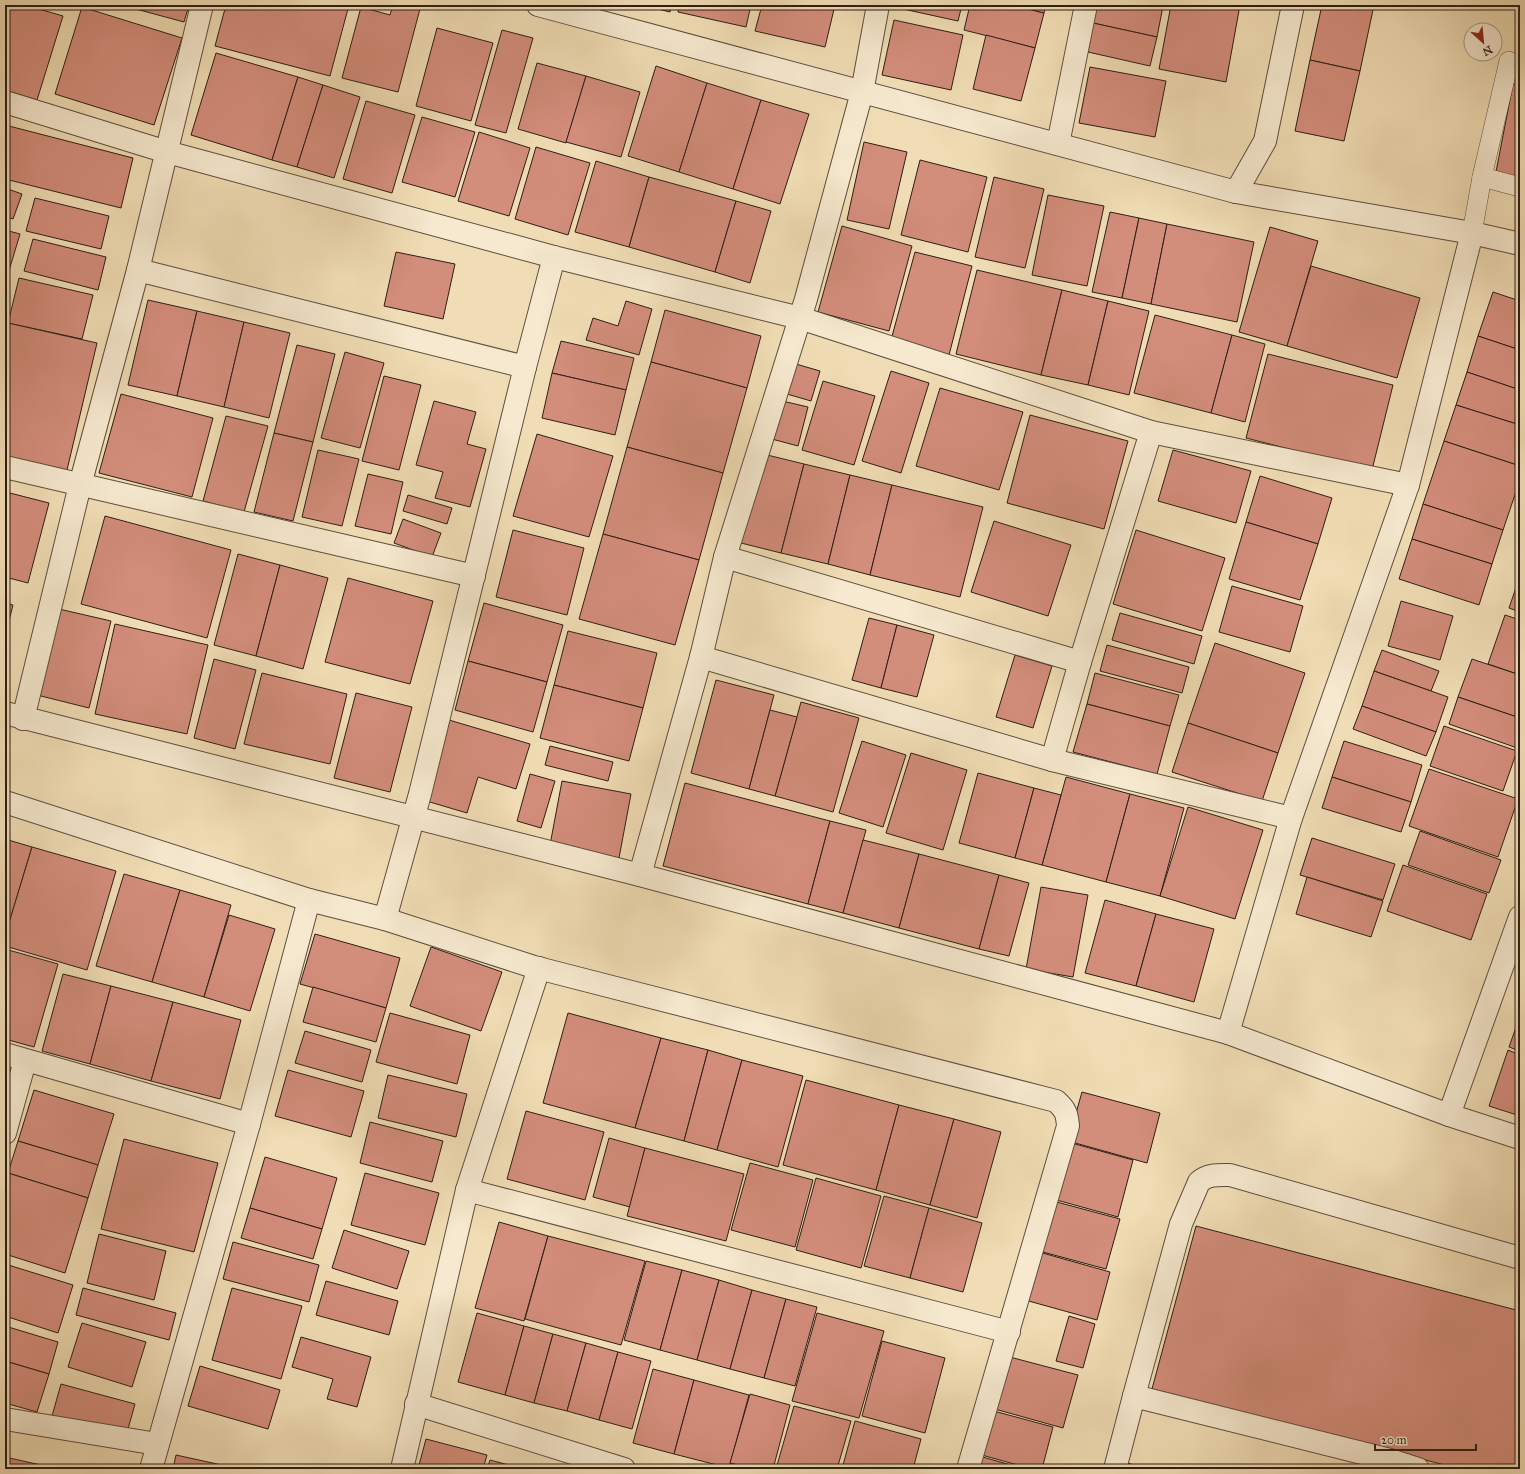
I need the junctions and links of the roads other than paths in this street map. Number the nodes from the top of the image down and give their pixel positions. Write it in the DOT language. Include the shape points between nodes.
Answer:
graph roads {
  1 [pos="202,5"];
  2 [pos="538,5"];
  3 [pos="878,5"];
  4 [pos="1086,5"];
  5 [pos="1293,5"];
  6 [pos="1509,61"];
  7 [pos="862,92"];
  8 [pos="5,102"];
  9 [pos="1058,144"];
  10 [pos="167,152"];
  11 [pos="1482,177"];
  12 [pos="1520,187"];
  13 [pos="1236,192"];
  14 [pos="1472,233"];
  15 [pos="1520,244"];
  16 [pos="554,257"];
  17 [pos="138,270"];
  18 [pos="800,318"];
  19 [pos="525,367"];
  20 [pos="1151,432"];
  21 [pos="5,467"];
  22 [pos="80,485"];
  23 [pos="1408,485"];
  24 [pos="725,557"];
  25 [pos="474,576"];
  26 [pos="701,657"];
  27 [pos="1080,662"];
  28 [pos="14,716"];
  29 [pos="1052,760"];
  30 [pos="5,802"];
  31 [pos="1291,818"];
  32 [pos="412,823"];
  33 [pos="640,875"];
  34 [pos="309,900"];
  35 [pos="1520,917"];
  36 [pos="385,919"];
  37 [pos="539,968"];
  38 [pos="1228,1033"];
  39 [pos="15,1058"];
  40 [pos="1449,1115"];
  41 [pos="249,1124"];
  42 [pos="5,1134"];
  43 [pos="1520,1138"];
  44 [pos="467,1190"];
  45 [pos="1520,1258"];
  46 [pos="1009,1332"];
  47 [pos="1134,1396"];
  48 [pos="416,1404"];
  49 [pos="5,1418"];
  50 [pos="157,1444"];
  51 [pos="1389,1465"];
  52 [pos="151,1469"];
  53 [pos="402,1469"];
  54 [pos="624,1469"];
  55 [pos="968,1469"];
  56 [pos="1115,1469"];
  57 [pos="1418,1469"];
  1 -- 10 [label="street"];
  2 -- 7 [label="street"];
  3 -- 7 [label="street"];
  4 -- 9 [label="street"];
  5 -- 13 [label="street" via="1265,141"];
  6 -- 11 [label="lane"];
  7 -- 9 [label="street"];
  7 -- 18 [label="street"];
  8 -- 10 [label="street"];
  9 -- 13 [label="street"];
  10 -- 16 [label="street"];
  10 -- 17 [label="street"];
  11 -- 12 [label="lane"];
  11 -- 14 [label="lane"];
  13 -- 14 [label="street"];
  14 -- 15 [label="street"];
  14 -- 23 [label="street"];
  16 -- 18 [label="street"];
  16 -- 19 [label="street"];
  17 -- 19 [label="street"];
  17 -- 22 [label="street"];
  18 -- 20 [label="street"];
  18 -- 24 [label="street"];
  19 -- 25 [label="street"];
  20 -- 23 [label="street"];
  20 -- 27 [label="street"];
  21 -- 22 [label="street"];
  22 -- 25 [label="street"];
  22 -- 28 [label="street"];
  23 -- 31 [label="street"];
  24 -- 26 [label="street"];
  24 -- 27 [label="street"];
  25 -- 32 [label="street"];
  26 -- 29 [label="street"];
  26 -- 33 [label="street"];
  27 -- 29 [label="street"];
  28 -- 32 [label="street"];
  29 -- 31 [label="street"];
  30 -- 34 [label="street"];
  31 -- 38 [label="street"];
  32 -- 33 [label="street"];
  32 -- 36 [label="street"];
  33 -- 38 [label="street"];
  34 -- 36 [label="street"];
  34 -- 41 [label="street"];
  35 -- 40 [label="street"];
  36 -- 37 [label="street"];
  37 -- 44 [label="street"];
  37 -- 46 [label="street" via="1056,1101 1067,1115 1068,1126"];
  38 -- 40 [label="street"];
  39 -- 41 [label="street"];
  39 -- 42 [label="street"];
  40 -- 43 [label="street"];
  41 -- 50 [label="street"];
  44 -- 46 [label="street"];
  44 -- 48 [label="street"];
  45 -- 47 [label="street" via="1230,1175 1212,1175 1199,1182 1181,1224"];
  46 -- 55 [label="street"];
  47 -- 51 [label="street"];
  47 -- 56 [label="street"];
  48 -- 53 [label="street"];
  48 -- 54 [label="street"];
  49 -- 50 [label="street"];
  50 -- 52 [label="street"];
  51 -- 57 [label="street"];
}
